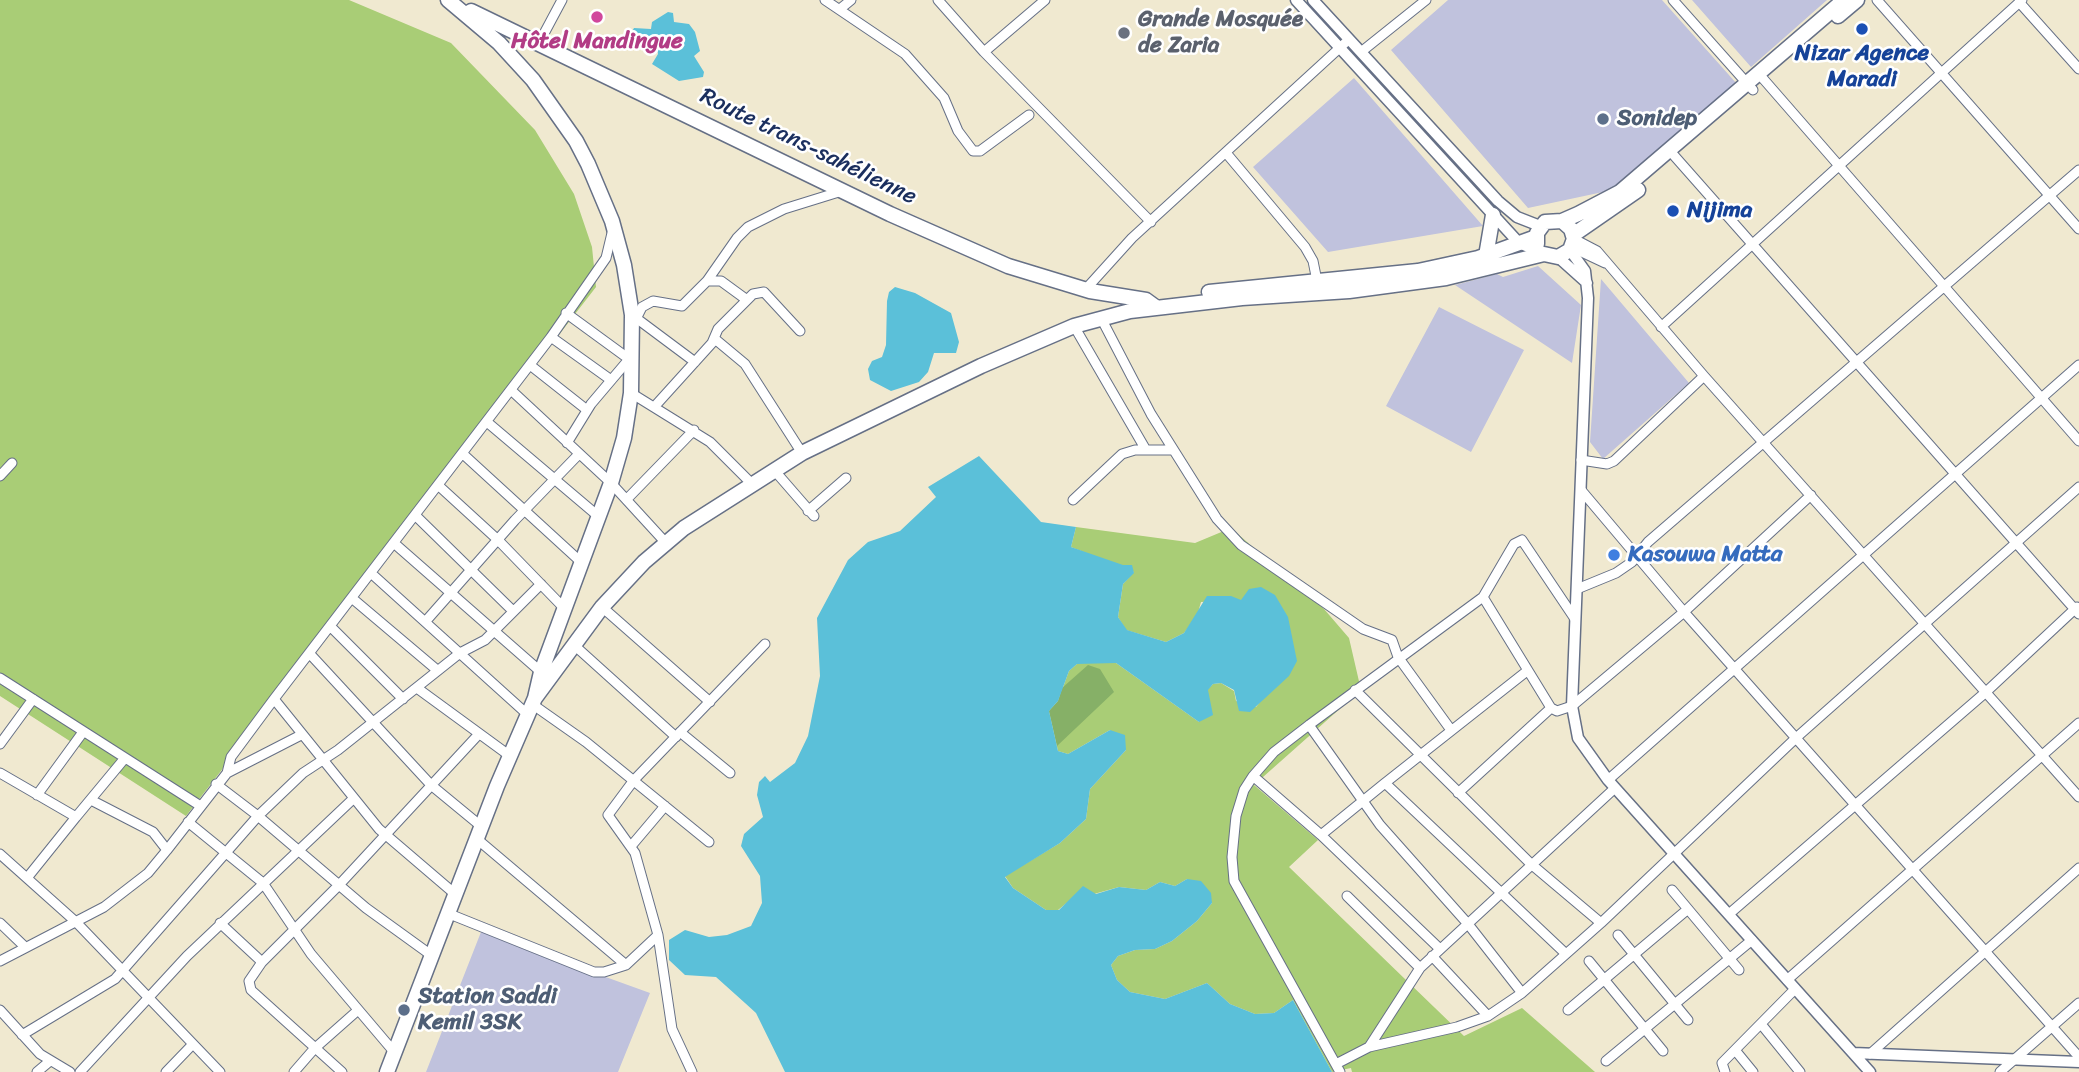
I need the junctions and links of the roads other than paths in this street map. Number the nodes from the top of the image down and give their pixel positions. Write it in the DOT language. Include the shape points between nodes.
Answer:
graph roads {
  1 [pos="562,0"];
  2 [pos="825,0"];
  3 [pos="851,0"];
  4 [pos="938,0"];
  5 [pos="1045,0"];
  6 [pos="1296,0"];
  7 [pos="1313,0"];
  8 [pos="1426,0"];
  9 [pos="1673,0"];
  10 [pos="1844,0"];
  11 [pos="1857,0"];
  12 [pos="1877,0"];
  13 [pos="2020,1"];
  14 [pos="453,2"];
  15 [pos="840,9"];
  16 [pos="539,43"];
  17 [pos="1344,44"];
  18 [pos="984,52"];
  19 [pos="1361,52"];
  20 [pos="2079,69"];
  21 [pos="1940,72"];
  22 [pos="1762,77"];
  23 [pos="1750,88"];
  24 [pos="1029,115"];
  25 [pos="1227,154"];
  26 [pos="1674,154"];
  27 [pos="1842,166"];
  28 [pos="2079,170"];
  29 [pos="845,191"];
  30 [pos="2050,197"];
  31 [pos="1493,215"];
  32 [pos="612,220"];
  33 [pos="1562,220"];
  34 [pos="1151,222"];
  35 [pos="2079,229"];
  36 [pos="1538,231"];
  37 [pos="1519,243"];
  38 [pos="1755,245"];
  39 [pos="1565,247"];
  40 [pos="1486,256"];
  41 [pos="707,281"];
  42 [pos="1318,286"];
  43 [pos="1944,288"];
  44 [pos="1085,290"];
  45 [pos="747,300"];
  46 [pos="1153,305"];
  47 [pos="566,313"];
  48 [pos="634,316"];
  49 [pos="1101,318"];
  50 [pos="1074,326"];
  51 [pos="1661,327"];
  52 [pos="800,331"];
  53 [pos="551,337"];
  54 [pos="715,339"];
  55 [pos="631,357"];
  56 [pos="695,362"];
  57 [pos="1858,363"];
  58 [pos="530,365"];
  59 [pos="2079,365"];
  60 [pos="1704,376"];
  61 [pos="611,380"];
  62 [pos="511,390"];
  63 [pos="631,393"];
  64 [pos="2040,399"];
  65 [pos="655,407"];
  66 [pos="587,410"];
  67 [pos="487,422"];
  68 [pos="694,430"];
  69 [pos="2079,441"];
  70 [pos="567,443"];
  71 [pos="1766,443"];
  72 [pos="1146,450"];
  73 [pos="1173,450"];
  74 [pos="802,453"];
  75 [pos="463,454"];
  76 [pos="579,454"];
  77 [pos="1581,460"];
  78 [pos="12,463"];
  79 [pos="774,470"];
  80 [pos="1955,474"];
  81 [pos="0,476"];
  82 [pos="846,478"];
  83 [pos="555,479"];
  84 [pos="611,483"];
  85 [pos="751,483"];
  86 [pos="439,486"];
  87 [pos="2079,487"];
  88 [pos="1580,490"];
  89 [pos="1811,495"];
  90 [pos="627,499"];
  91 [pos="1073,500"];
  92 [pos="524,511"];
  93 [pos="416,516"];
  94 [pos="598,516"];
  95 [pos="498,540"];
  96 [pos="666,542"];
  97 [pos="2015,543"];
  98 [pos="395,544"];
  99 [pos="1864,554"];
  100 [pos="1636,556"];
  101 [pos="582,563"];
  102 [pos="470,570"];
  103 [pos="372,574"];
  104 [pos="541,584"];
  105 [pos="1577,589"];
  106 [pos="449,593"];
  107 [pos="1483,597"];
  108 [pos="353,599"];
  109 [pos="601,607"];
  110 [pos="564,608"];
  111 [pos="2078,610"];
  112 [pos="513,611"];
  113 [pos="1684,611"];
  114 [pos="1574,619"];
  115 [pos="425,622"];
  116 [pos="1926,623"];
  117 [pos="331,627"];
  118 [pos="493,632"];
  119 [pos="765,643"];
  120 [pos="574,645"];
  121 [pos="460,653"];
  122 [pos="310,654"];
  123 [pos="1398,657"];
  124 [pos="1735,668"];
  125 [pos="438,670"];
  126 [pos="1527,671"];
  127 [pos="541,672"];
  128 [pos="0,678"];
  129 [pos="417,688"];
  130 [pos="1355,690"];
  131 [pos="1986,692"];
  132 [pos="33,699"];
  133 [pos="274,699"];
  134 [pos="403,699"];
  135 [pos="710,702"];
  136 [pos="531,705"];
  137 [pos="1572,706"];
  138 [pos="1551,708"];
  139 [pos="372,723"];
  140 [pos="2079,723"];
  141 [pos="1309,725"];
  142 [pos="1451,730"];
  143 [pos="83,732"];
  144 [pos="301,735"];
  145 [pos="478,735"];
  146 [pos="678,735"];
  147 [pos="1797,737"];
  148 [pos="0,744"];
  149 [pos="2042,755"];
  150 [pos="510,756"];
  151 [pos="1419,756"];
  152 [pos="125,758"];
  153 [pos="322,761"];
  154 [pos="0,773"];
  155 [pos="227,773"];
  156 [pos="730,773"];
  157 [pos="1253,776"];
  158 [pos="634,780"];
  159 [pos="1385,783"];
  160 [pos="216,784"];
  161 [pos="1611,784"];
  162 [pos="431,785"];
  163 [pos="1458,793"];
  164 [pos="37,795"];
  165 [pos="2079,797"];
  166 [pos="353,799"];
  167 [pos="91,800"];
  168 [pos="1364,800"];
  169 [pos="199,805"];
  170 [pos="1857,805"];
  171 [pos="666,806"];
  172 [pos="258,816"];
  173 [pos="76,817"];
  174 [pos="188,822"];
  175 [pos="480,833"];
  176 [pos="385,835"];
  177 [pos="1321,835"];
  178 [pos="709,842"];
  179 [pos="632,845"];
  180 [pos="298,849"];
  181 [pos="167,850"];
  182 [pos="226,852"];
  183 [pos="1675,853"];
  184 [pos="0,855"];
  185 [pos="1531,864"];
  186 [pos="2079,867"];
  187 [pos="1913,870"];
  188 [pos="27,878"];
  189 [pos="262,883"];
  190 [pos="339,885"];
  191 [pos="1672,890"];
  192 [pos="1501,893"];
  193 [pos="455,894"];
  194 [pos="1347,896"];
  195 [pos="1688,909"];
  196 [pos="447,913"];
  197 [pos="1729,914"];
  198 [pos="75,922"];
  199 [pos="0,923"];
  200 [pos="220,923"];
  201 [pos="1601,923"];
  202 [pos="1468,925"];
  203 [pos="295,929"];
  204 [pos="658,935"];
  205 [pos="1618,935"];
  206 [pos="1752,940"];
  207 [pos="24,946"];
  208 [pos="1440,949"];
  209 [pos="1984,950"];
  210 [pos="431,954"];
  211 [pos="1566,954"];
  212 [pos="1634,954"];
  213 [pos="1432,956"];
  214 [pos="1730,959"];
  215 [pos="0,961"];
  216 [pos="1589,961"];
  217 [pos="262,962"];
  218 [pos="626,965"];
  219 [pos="1420,968"];
  220 [pos="1739,970"];
  221 [pos="124,971"];
  222 [pos="1604,979"];
  223 [pos="1791,984"];
  224 [pos="1522,993"];
  225 [pos="149,997"];
  226 [pos="2079,1003"];
  227 [pos="1675,1005"];
  228 [pos="0,1010"];
  229 [pos="1568,1010"];
  230 [pos="357,1011"];
  231 [pos="1488,1016"];
  232 [pos="1688,1020"];
  233 [pos="10,1022"];
  234 [pos="1761,1024"];
  235 [pos="2052,1027"];
  236 [pos="0,1029"];
  237 [pos="1644,1030"];
  238 [pos="22,1035"];
  239 [pos="193,1044"];
  240 [pos="1368,1046"];
  241 [pos="314,1049"];
  242 [pos="1735,1050"];
  243 [pos="1663,1051"];
  244 [pos="395,1053"];
  245 [pos="1853,1054"];
  246 [pos="1870,1054"];
  247 [pos="2079,1059"];
  248 [pos="2014,1060"];
  249 [pos="50,1061"];
  250 [pos="1606,1061"];
  251 [pos="1338,1068"];
  252 [pos="37,1072"];
  253 [pos="70,1072"];
  254 [pos="80,1072"];
  255 [pos="166,1072"];
  256 [pos="220,1072"];
  257 [pos="294,1072"];
  258 [pos="342,1072"];
  259 [pos="387,1072"];
  260 [pos="692,1072"];
  261 [pos="1724,1072"];
  262 [pos="1753,1072"];
  263 [pos="1799,1072"];
  264 [pos="1870,1072"];
  265 [pos="2000,1072"];
  1 -- 16 [label="street"];
  2 -- 15 [label="street"];
  3 -- 15 [label="street"];
  4 -- 18 [label="street"];
  5 -- 18 [label="street"];
  6 -- 17 [label="street"];
  7 -- 17 [label="street"];
  8 -- 19 [label="street"];
  9 -- 23 [label="street"];
  10 -- 22 [label="highway, Route trans-sahélienne"];
  11 -- 22 [label="highway, Route trans-sahélienne"];
  12 -- 21 [label="street"];
  13 -- 20 [label="street"];
  13 -- 21 [label="street"];
  14 -- 16 [label="highway, Route trans-sahélienne"];
  14 -- 32 [label="highway" via="508,52 556,110 576,141"];
  15 -- 24 [label="street" via="896,46 914,64 944,98 958,131 974,151"];
  16 -- 29 [label="highway, Route trans-sahélienne"];
  17 -- 19 [label="street"];
  17 -- 25 [label="street"];
  17 -- 31 [label="street"];
  18 -- 34 [label="street"];
  19 -- 36 [label="street" via="1509,212"];
  21 -- 27 [label="street"];
  21 -- 30 [label="street"];
  22 -- 23 [label="highway, Route trans-sahélienne"];
  22 -- 27 [label="street"];
  23 -- 26 [label="highway, Route trans-sahélienne"];
  25 -- 34 [label="street"];
  25 -- 42 [label="street" via="1305,247"];
  26 -- 33 [label="highway, Route trans-sahélienne" via="1620,192"];
  26 -- 38 [label="street"];
  26 -- 39 [label="highway, Route trans-sahélienne"];
  27 -- 38 [label="street"];
  27 -- 43 [label="street"];
  28 -- 30 [label="street"];
  29 -- 41 [label="street" via="784,209 748,227"];
  29 -- 44 [label="highway, Route trans-sahélienne" via="1008,266"];
  30 -- 35 [label="street"];
  30 -- 43 [label="street"];
  31 -- 37 [label="street"];
  31 -- 40 [label="highway"];
  32 -- 47 [label="street" via="606,258"];
  32 -- 48 [label="highway"];
  33 -- 36 [label="highway, Route trans-sahélienne" via="1550,220"];
  33 -- 39 [label="highway" via="1569,226"];
  34 -- 44 [label="street"];
  36 -- 37 [label="highway, Route trans-sahélienne"];
  36 -- 39 [label="highway"];
  37 -- 39 [label="street"];
  37 -- 40 [label="highway, Route trans-sahélienne"];
  38 -- 51 [label="street"];
  38 -- 57 [label="street"];
  39 -- 42 [label="highway, Route trans-sahélienne" via="1446,278"];
  39 -- 51 [label="street" via="1605,263"];
  39 -- 77 [label="street" via="1587,283"];
  40 -- 42 [label="highway, Route trans-sahélienne"];
  41 -- 45 [label="street" via="721,281"];
  41 -- 48 [label="street" via="682,306 653,301"];
  42 -- 46 [label="highway, Route trans-sahélienne"];
  43 -- 57 [label="street"];
  43 -- 64 [label="street"];
  44 -- 46 [label="highway, Route trans-sahélienne"];
  45 -- 52 [label="street" via="764,292"];
  45 -- 54 [label="street" via="718,329"];
  46 -- 49 [label="highway, Route trans-sahélienne"];
  47 -- 53 [label="street"];
  47 -- 55 [label="street"];
  48 -- 55 [label="highway"];
  48 -- 56 [label="street"];
  49 -- 50 [label="highway, Route trans-sahélienne"];
  49 -- 73 [label="street"];
  50 -- 72 [label="street"];
  50 -- 74 [label="highway, Route trans-sahélienne"];
  51 -- 60 [label="street"];
  53 -- 58 [label="street"];
  53 -- 61 [label="street"];
  54 -- 56 [label="street"];
  54 -- 74 [label="street" via="745,364"];
  55 -- 61 [label="street"];
  55 -- 63 [label="highway"];
  56 -- 65 [label="street"];
  57 -- 71 [label="street"];
  57 -- 80 [label="street"];
  58 -- 62 [label="street"];
  58 -- 66 [label="street"];
  59 -- 64 [label="street"];
  60 -- 71 [label="street"];
  60 -- 77 [label="street" via="1614,461"];
  61 -- 66 [label="street"];
  62 -- 67 [label="street"];
  62 -- 70 [label="street"];
  63 -- 65 [label="street"];
  63 -- 84 [label="highway"];
  64 -- 69 [label="street"];
  64 -- 80 [label="street"];
  65 -- 68 [label="street"];
  66 -- 70 [label="street"];
  67 -- 75 [label="street"];
  67 -- 83 [label="street"];
  68 -- 85 [label="street"];
  68 -- 90 [label="street"];
  70 -- 76 [label="street"];
  71 -- 89 [label="street"];
  71 -- 100 [label="street"];
  72 -- 73 [label="street"];
  72 -- 91 [label="street" via="1122,454"];
  73 -- 123 [label="street" via="1217,519 1241,545 1363,629 1392,640"];
  74 -- 79 [label="highway, Route trans-sahélienne"];
  75 -- 86 [label="street"];
  75 -- 92 [label="street"];
  76 -- 83 [label="street"];
  76 -- 84 [label="street"];
  77 -- 88 [label="street"];
  78 -- 81 [label="street"];
  79 -- 82 [label="street" via="811,513"];
  79 -- 85 [label="highway, Route trans-sahélienne"];
  80 -- 97 [label="street"];
  80 -- 99 [label="street"];
  83 -- 92 [label="street"];
  83 -- 94 [label="street"];
  84 -- 90 [label="street"];
  84 -- 94 [label="highway"];
  85 -- 96 [label="highway, Route trans-sahélienne"];
  86 -- 93 [label="street"];
  86 -- 95 [label="street"];
  87 -- 97 [label="street"];
  88 -- 100 [label="street"];
  88 -- 105 [label="street"];
  89 -- 99 [label="street"];
  89 -- 113 [label="street"];
  90 -- 96 [label="street"];
  92 -- 95 [label="street"];
  92 -- 101 [label="street"];
  93 -- 98 [label="street"];
  93 -- 102 [label="street"];
  94 -- 101 [label="highway"];
  95 -- 102 [label="street"];
  95 -- 104 [label="street"];
  96 -- 109 [label="highway, Route trans-sahélienne"];
  97 -- 111 [label="street"];
  97 -- 116 [label="street"];
  98 -- 103 [label="street"];
  98 -- 106 [label="street"];
  99 -- 116 [label="street"];
  99 -- 124 [label="street"];
  100 -- 105 [label="street" via="1616,573"];
  100 -- 113 [label="street"];
  101 -- 110 [label="highway"];
  102 -- 106 [label="street"];
  102 -- 112 [label="street"];
  103 -- 108 [label="street"];
  103 -- 115 [label="street"];
  104 -- 110 [label="street"];
  104 -- 112 [label="street"];
  105 -- 114 [label="street"];
  106 -- 115 [label="street"];
  106 -- 118 [label="street"];
  107 -- 114 [label="street" via="1514,544 1522,540"];
  107 -- 123 [label="street"];
  107 -- 126 [label="street"];
  108 -- 117 [label="street"];
  108 -- 125 [label="street"];
  109 -- 120 [label="highway, Route trans-sahélienne"];
  109 -- 135 [label="street"];
  110 -- 127 [label="highway"];
  111 -- 131 [label="street"];
  112 -- 118 [label="street"];
  113 -- 124 [label="street"];
  113 -- 137 [label="street"];
  114 -- 137 [label="street"];
  115 -- 121 [label="street"];
  116 -- 131 [label="street"];
  116 -- 147 [label="street"];
  117 -- 122 [label="street"];
  117 -- 134 [label="street"];
  118 -- 121 [label="street"];
  118 -- 127 [label="street"];
  119 -- 135 [label="street"];
  120 -- 136 [label="highway, Route trans-sahélienne"];
  120 -- 146 [label="street"];
  121 -- 125 [label="street"];
  121 -- 136 [label="street"];
  122 -- 133 [label="street"];
  122 -- 139 [label="street"];
  123 -- 130 [label="street"];
  123 -- 142 [label="street"];
  124 -- 147 [label="street"];
  124 -- 161 [label="street"];
  125 -- 129 [label="street"];
  126 -- 138 [label="street"];
  126 -- 142 [label="street"];
  127 -- 136 [label="highway"];
  128 -- 132 [label="street"];
  129 -- 134 [label="street"];
  129 -- 145 [label="street"];
  130 -- 141 [label="street"];
  130 -- 151 [label="street"];
  131 -- 149 [label="street"];
  131 -- 170 [label="street"];
  132 -- 143 [label="street"];
  132 -- 148 [label="street"];
  133 -- 144 [label="street"];
  133 -- 155 [label="street" via="231,757"];
  134 -- 139 [label="street"];
  135 -- 146 [label="street"];
  136 -- 150 [label="highway"];
  136 -- 158 [label="street"];
  137 -- 138 [label="street" via="1557,711"];
  137 -- 161 [label="street" via="1578,738"];
  138 -- 163 [label="street"];
  139 -- 153 [label="street"];
  139 -- 162 [label="street"];
  140 -- 149 [label="street"];
  141 -- 157 [label="street" via="1274,752"];
  141 -- 168 [label="street"];
  142 -- 151 [label="street"];
  143 -- 152 [label="street"];
  143 -- 164 [label="street"];
  144 -- 153 [label="street"];
  144 -- 155 [label="street"];
  145 -- 150 [label="street"];
  145 -- 162 [label="street"];
  146 -- 156 [label="street"];
  146 -- 158 [label="street"];
  147 -- 170 [label="street"];
  147 -- 183 [label="street"];
  149 -- 165 [label="street"];
  149 -- 187 [label="street"];
  150 -- 175 [label="highway"];
  151 -- 159 [label="street"];
  151 -- 163 [label="street"];
  152 -- 167 [label="street"];
  152 -- 169 [label="street"];
  153 -- 166 [label="street"];
  153 -- 172 [label="street"];
  154 -- 164 [label="street"];
  155 -- 160 [label="street"];
  157 -- 177 [label="street"];
  157 -- 251 [label="street" via="1236,816 1234,881"];
  158 -- 171 [label="street"];
  158 -- 179 [label="street" via="607,816"];
  159 -- 168 [label="street"];
  159 -- 192 [label="street"];
  160 -- 169 [label="street"];
  160 -- 172 [label="street"];
  161 -- 183 [label="street"];
  161 -- 185 [label="street"];
  162 -- 175 [label="street"];
  162 -- 176 [label="street"];
  163 -- 185 [label="street"];
  164 -- 173 [label="street"];
  166 -- 176 [label="street"];
  166 -- 180 [label="street"];
  167 -- 173 [label="street"];
  167 -- 181 [label="street" via="153,832"];
  168 -- 177 [label="street"];
  168 -- 202 [label="street" via="1396,844"];
  169 -- 174 [label="street"];
  170 -- 187 [label="street"];
  170 -- 197 [label="street"];
  171 -- 178 [label="street"];
  171 -- 179 [label="street"];
  172 -- 180 [label="street"];
  172 -- 182 [label="street"];
  173 -- 188 [label="street"];
  174 -- 181 [label="street"];
  174 -- 182 [label="street"];
  175 -- 193 [label="highway"];
  175 -- 218 [label="street"];
  176 -- 190 [label="street"];
  176 -- 193 [label="street"];
  177 -- 208 [label="street"];
  179 -- 204 [label="street"];
  180 -- 189 [label="street"];
  180 -- 190 [label="street"];
  181 -- 198 [label="street" via="148,873 104,907"];
  182 -- 189 [label="street"];
  182 -- 221 [label="street"];
  183 -- 197 [label="street"];
  183 -- 201 [label="street"];
  184 -- 188 [label="street"];
  185 -- 192 [label="street"];
  185 -- 201 [label="street"];
  186 -- 209 [label="street"];
  187 -- 209 [label="street"];
  187 -- 223 [label="street"];
  188 -- 198 [label="street"];
  189 -- 200 [label="street"];
  189 -- 203 [label="street"];
  190 -- 203 [label="street"];
  190 -- 210 [label="street"];
  191 -- 195 [label="street"];
  192 -- 202 [label="street"];
  192 -- 211 [label="street"];
  193 -- 196 [label="highway"];
  194 -- 219 [label="street"];
  195 -- 212 [label="street"];
  195 -- 214 [label="street"];
  196 -- 210 [label="highway"];
  196 -- 218 [label="street" via="594,972"];
  197 -- 206 [label="street"];
  198 -- 207 [label="street"];
  198 -- 221 [label="street"];
  199 -- 207 [label="street"];
  200 -- 217 [label="street"];
  200 -- 225 [label="street"];
  201 -- 211 [label="street"];
  202 -- 208 [label="street"];
  202 -- 224 [label="street"];
  203 -- 217 [label="street"];
  203 -- 230 [label="street"];
  204 -- 218 [label="street"];
  204 -- 260 [label="street" via="672,1029"];
  205 -- 212 [label="street"];
  206 -- 214 [label="street"];
  206 -- 223 [label="street"];
  207 -- 215 [label="street"];
  208 -- 213 [label="street"];
  209 -- 235 [label="street"];
  209 -- 246 [label="street"];
  210 -- 244 [label="highway"];
  211 -- 224 [label="street"];
  212 -- 222 [label="street"];
  212 -- 227 [label="street"];
  213 -- 219 [label="street"];
  213 -- 231 [label="street"];
  214 -- 220 [label="street"];
  214 -- 227 [label="street"];
  216 -- 222 [label="street"];
  217 -- 241 [label="street" via="248,987"];
  219 -- 240 [label="street"];
  221 -- 225 [label="street"];
  221 -- 238 [label="street"];
  222 -- 229 [label="street"];
  222 -- 237 [label="street"];
  223 -- 234 [label="street"];
  223 -- 245 [label="street"];
  224 -- 231 [label="street"];
  225 -- 239 [label="street"];
  225 -- 254 [label="street"];
  226 -- 235 [label="street"];
  227 -- 232 [label="street"];
  227 -- 237 [label="street"];
  228 -- 233 [label="street"];
  230 -- 241 [label="street"];
  230 -- 244 [label="street"];
  231 -- 240 [label="street"];
  233 -- 236 [label="street"];
  233 -- 238 [label="street"];
  234 -- 242 [label="street"];
  234 -- 263 [label="street"];
  235 -- 247 [label="street"];
  235 -- 248 [label="street"];
  237 -- 243 [label="street"];
  237 -- 250 [label="street"];
  238 -- 249 [label="street"];
  239 -- 255 [label="street"];
  239 -- 256 [label="street"];
  240 -- 251 [label="street"];
  241 -- 257 [label="street"];
  241 -- 258 [label="street"];
  242 -- 261 [label="street" via="1722,1063"];
  242 -- 262 [label="street"];
  244 -- 259 [label="highway"];
  245 -- 246 [label="street"];
  245 -- 264 [label="street"];
  246 -- 248 [label="street"];
  247 -- 248 [label="street"];
  248 -- 265 [label="street"];
  249 -- 252 [label="street"];
  249 -- 253 [label="street"];
}
